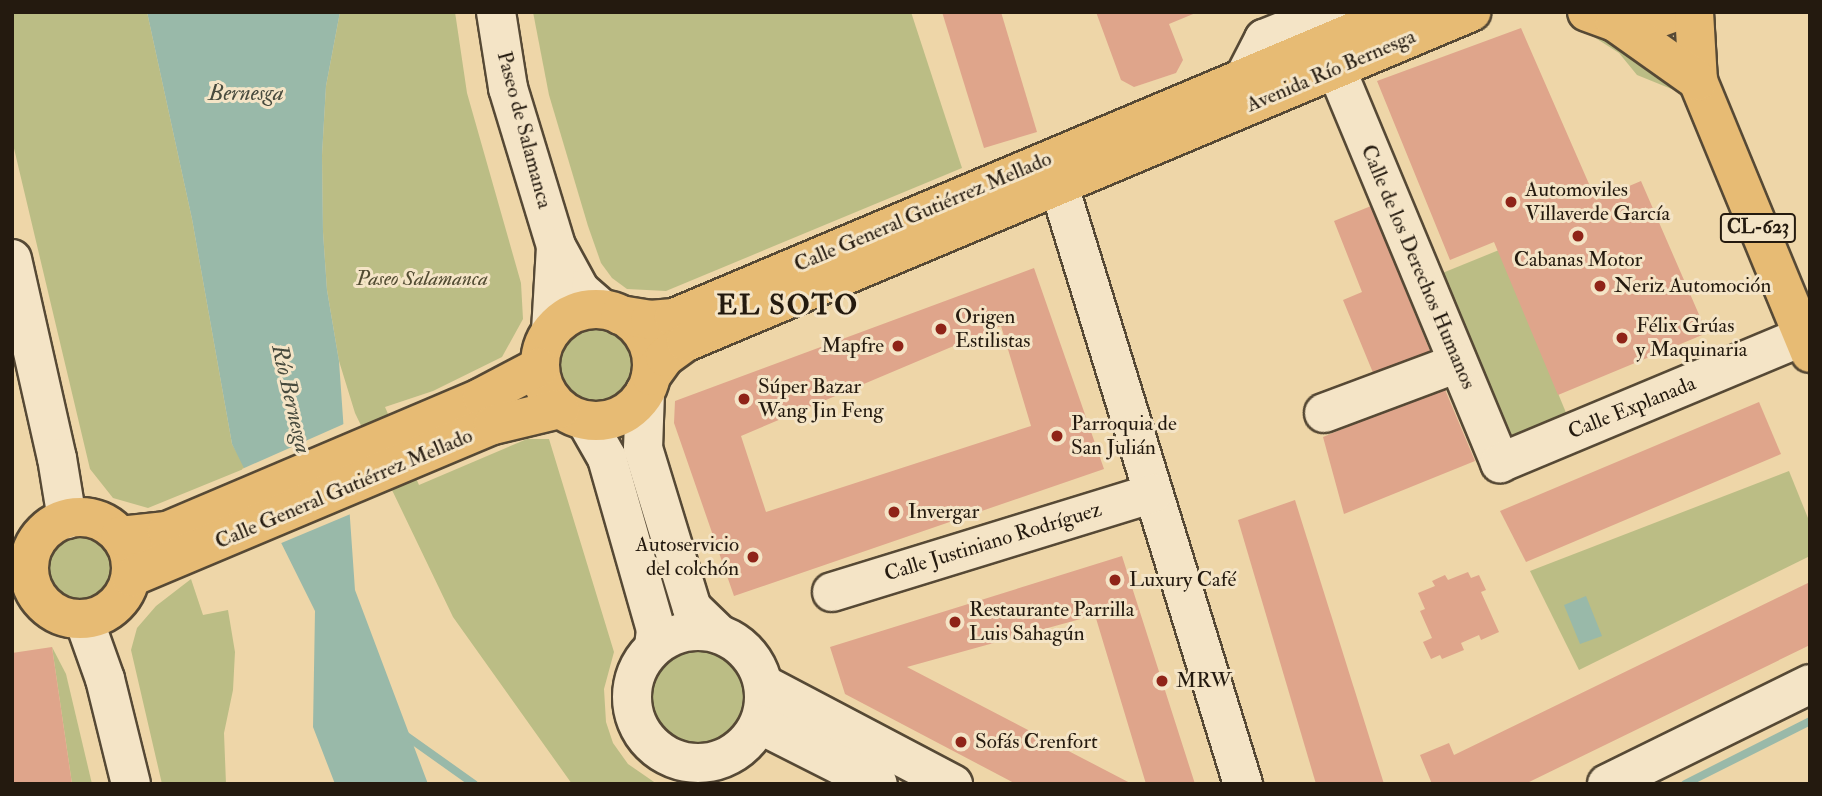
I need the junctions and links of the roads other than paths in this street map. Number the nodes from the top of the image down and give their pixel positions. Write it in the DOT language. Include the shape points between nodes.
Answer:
graph roads {
  1 [pos="496,12"];
  2 [pos="1331,12"];
  3 [pos="1400,12"];
  4 [pos="1471,12"];
  5 [pos="1676,12"];
  6 [pos="1694,12"];
  7 [pos="1601,17"];
  8 [pos="1337,71"];
  9 [pos="1698,81"];
  10 [pos="1232,92"];
  11 [pos="1059,186"];
  12 [pos="556,246"];
  13 [pos="12,260"];
  14 [pos="611,312"];
  15 [pos="551,331"];
  16 [pos="1806,344"];
  17 [pos="1458,363"];
  18 [pos="539,367"];
  19 [pos="648,384"];
  20 [pos="1324,413"];
  21 [pos="573,415"];
  22 [pos="403,448"];
  23 [pos="1500,463"];
  24 [pos="1153,493"];
  25 [pos="66,519"];
  26 [pos="120,536"];
  27 [pos="185,540"];
  28 [pos="21,559"];
  29 [pos="131,578"];
  30 [pos="832,592"];
  31 [pos="26,597"];
  32 [pos="84,620"];
  33 [pos="719,634"];
  34 [pos="654,646"];
  35 [pos="763,684"];
  36 [pos="1810,684"];
  37 [pos="759,724"];
  38 [pos="718,772"];
  39 [pos="131,784"];
  40 [pos="878,784"];
  41 [pos="953,784"];
  42 [pos="1243,784"];
  43 [pos="1606,784"];
  1 -- 12 [label="street, Paseo de Salamanca" via="508,88"];
  2 -- 10 [label="street, Avenida Río Bernesga" via="1265,38"];
  3 -- 10 [label="main road, Avenida Río Bernesga"];
  4 -- 8 [label="main road, Avenida Río Bernesga"];
  5 -- 7 [label="main road" via="1645,23"];
  6 -- 9 [label="main road, CL-623"];
  7 -- 9 [label="main road"];
  8 -- 10 [label="main road, Avenida Río Bernesga"];
  8 -- 17 [label="street, Calle de los Derechos Humanos"];
  9 -- 16 [label="main road, CL-623"];
  10 -- 11 [label="main road, Calle General Gutiérrez Mellado"];
  10 -- 14 [label="main road, Calle General Gutiérrez Mellado" via="674,318 650,320"];
  11 -- 19 [label="main road, Calle General Gutiérrez Mellado" via="686,342 665,357"];
  11 -- 24 [label="street"];
  12 -- 14 [label="street, Paseo de Salamanca" via="580,290"];
  12 -- 15 [label="street, Paseo de Salamanca"];
  13 -- 25 [label="street" via="57,458"];
  14 -- 15 [label="main road" via="574,314"];
  14 -- 19 [label="main road" via="636,326 647,341 652,358"];
  15 -- 18 [label="main road"];
  16 -- 23 [label="street, Calle Explanada"];
  17 -- 20 [label="street"];
  17 -- 23 [label="street, Calle de los Derechos Humanos"];
  18 -- 21 [label="main road" via="543,386"];
  18 -- 22 [label="main road, Calle General Gutiérrez Mellado"];
  19 -- 21 [label="main road" via="635,406 620,416 604,421"];
  19 -- 33 [label="street" via="643,448 692,608"];
  21 -- 22 [label="main road, Calle General Gutiérrez Mellado" via="540,411"];
  21 -- 34 [label="street" via="607,458 656,630"];
  22 -- 27 [label="main road, Calle General Gutiérrez Mellado"];
  24 -- 30 [label="street, Calle Justiniano Rodríguez"];
  24 -- 42 [label="street"];
  25 -- 26 [label="main road" via="97,520"];
  25 -- 28 [label="main road"];
  26 -- 27 [label="main road, Calle General Gutiérrez Mellado" via="167,531"];
  26 -- 29 [label="main road" via="133,565"];
  27 -- 29 [label="main road, Calle General Gutiérrez Mellado"];
  28 -- 31 [label="main road" via="30,583"];
  29 -- 32 [label="main road" via="115,607"];
  31 -- 32 [label="main road" via="66,619"];
  32 -- 39 [label="street" via="106,679"];
  33 -- 34 [label="street" via="697,630"];
  33 -- 35 [label="street" via="740,645 755,663"];
  34 -- 38 [label="street" via="640,664 632,686 632,709 640,730 655,748 675,759"];
  35 -- 37 [label="street"];
  35 -- 41 [label="street"];
  36 -- 43 [label="street"];
  37 -- 38 [label="street"];
  37 -- 40 [label="street"];
}
